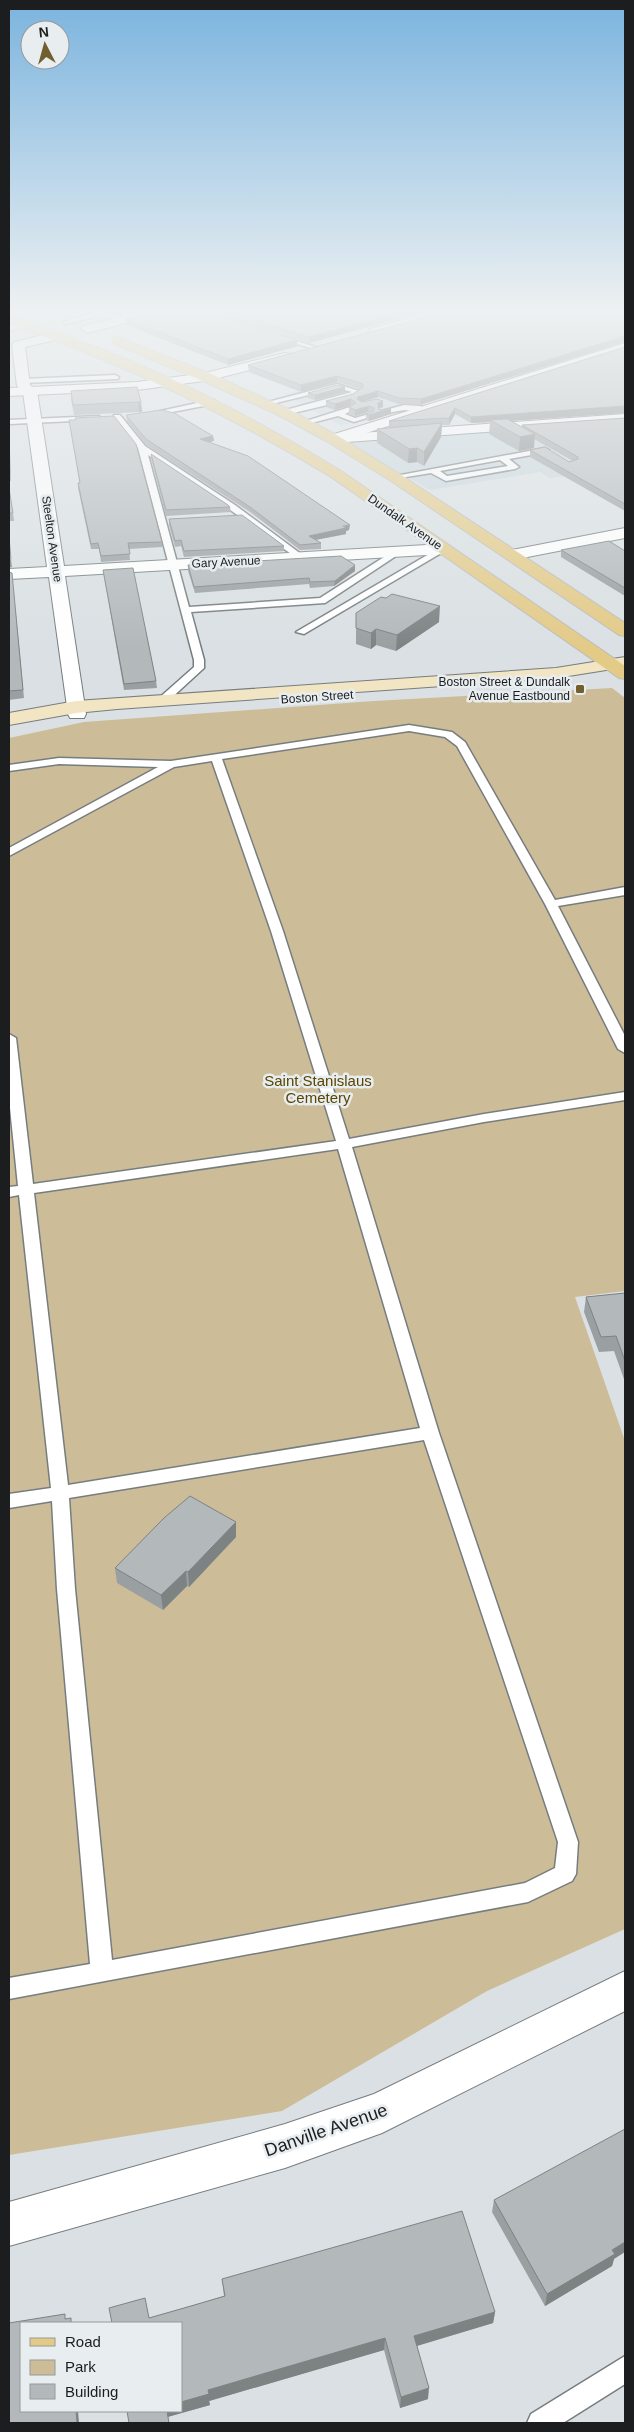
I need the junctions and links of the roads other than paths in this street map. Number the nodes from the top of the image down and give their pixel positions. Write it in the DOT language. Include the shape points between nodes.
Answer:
graph roads {
  1 [pos="35,422"];
  2 [pos="121,422"];
  3 [pos="249,422"];
  4 [pos="362,422"];
  5 [pos="378,422"];
  6 [pos="566,422"];
  7 [pos="304,423"];
  8 [pos="507,427"];
  9 [pos="394,435"];
  10 [pos="333,439"];
  11 [pos="142,448"];
  12 [pos="502,458"];
  13 [pos="432,470"];
  14 [pos="394,477"];
  15 [pos="246,516"];
  16 [pos="227,517"];
  17 [pos="625,533"];
  18 [pos="444,549"];
  19 [pos="398,552"];
  20 [pos="512,555"];
  21 [pos="301,557"];
  22 [pos="173,564"];
  23 [pos="56,572"];
  24 [pos="9,574"];
  25 [pos="185,610"];
  26 [pos="625,630"];
  27 [pos="301,632"];
  28 [pos="622,669"];
  29 [pos="163,700"];
  30 [pos="76,711"];
  31 [pos="9,719"];
  32 [pos="9,726"];
  33 [pos="216,757"];
  34 [pos="171,764"];
  35 [pos="9,768"];
  36 [pos="9,853"];
  37 [pos="625,892"];
  38 [pos="551,904"];
  39 [pos="9,1038"];
  40 [pos="625,1049"];
  41 [pos="625,1096"];
  42 [pos="344,1144"];
  43 [pos="27,1190"];
  44 [pos="9,1192"];
  45 [pos="430,1433"];
  46 [pos="60,1492"];
  47 [pos="9,1501"];
  48 [pos="102,1972"];
  49 [pos="9,1988"];
  50 [pos="625,1990"];
  51 [pos="9,2224"];
  52 [pos="625,2369"];
  53 [pos="540,2423"];
  1 -- 23 [label="street, Steelton Avenue"];
  2 -- 11 [label="lane"];
  3 -- 18 [label="main road, Dundalk Avenue" via="336,474"];
  4 -- 10 [label="street"];
  5 -- 9 [label="street"];
  6 -- 8 [label="street"];
  7 -- 10 [label="main road"];
  8 -- 9 [label="street"];
  8 -- 12 [label="lane" via="549,452"];
  9 -- 10 [label="street"];
  10 -- 14 [label="main road"];
  11 -- 15 [label="lane"];
  11 -- 22 [label="lane" via="166,520"];
  12 -- 13 [label="lane"];
  12 -- 13 [label="lane" via="515,466 446,479"];
  13 -- 14 [label="lane"];
  14 -- 20 [label="main road"];
  15 -- 16 [label="lane"];
  15 -- 21 [label="lane"];
  17 -- 20 [label="street"];
  18 -- 19 [label="street, Gary Avenue"];
  18 -- 27 [label="lane"];
  18 -- 28 [label="main road, Dundalk Avenue"];
  19 -- 21 [label="street, Gary Avenue"];
  19 -- 25 [label="lane" via="322,601"];
  20 -- 26 [label="main road"];
  21 -- 22 [label="street, Gary Avenue"];
  22 -- 23 [label="street, Gary Avenue"];
  22 -- 25 [label="lane"];
  23 -- 24 [label="street, Gary Avenue"];
  23 -- 30 [label="street, Steelton Avenue"];
  25 -- 29 [label="lane" via="199,668"];
  28 -- 29 [label="main road, Boston Street"];
  28 -- 30 [label="main road, Boston Street" via="553,682"];
  29 -- 30 [label="main road, Boston Street"];
  30 -- 31 [label="main road, Boston Street"];
  30 -- 32 [label="main road, Boston Street"];
  33 -- 34 [label="lane"];
  33 -- 38 [label="lane" via="409,728 448,734 460,744"];
  33 -- 42 [label="lane" via="277,931"];
  34 -- 35 [label="lane" via="58,761"];
  34 -- 36 [label="lane"];
  37 -- 38 [label="lane"];
  38 -- 40 [label="lane"];
  39 -- 43 [label="lane"];
  41 -- 42 [label="lane"];
  42 -- 43 [label="lane"];
  42 -- 45 [label="lane"];
  43 -- 44 [label="lane"];
  43 -- 46 [label="lane"];
  45 -- 46 [label="lane"];
  45 -- 48 [label="lane" via="568,1842 564,1874 528,1892"];
  46 -- 47 [label="lane"];
  46 -- 48 [label="lane"];
  48 -- 49 [label="lane"];
  50 -- 51 [label="street, Danville Avenue" via="382,2112 285,2146"];
  52 -- 53 [label="lane"];
}
